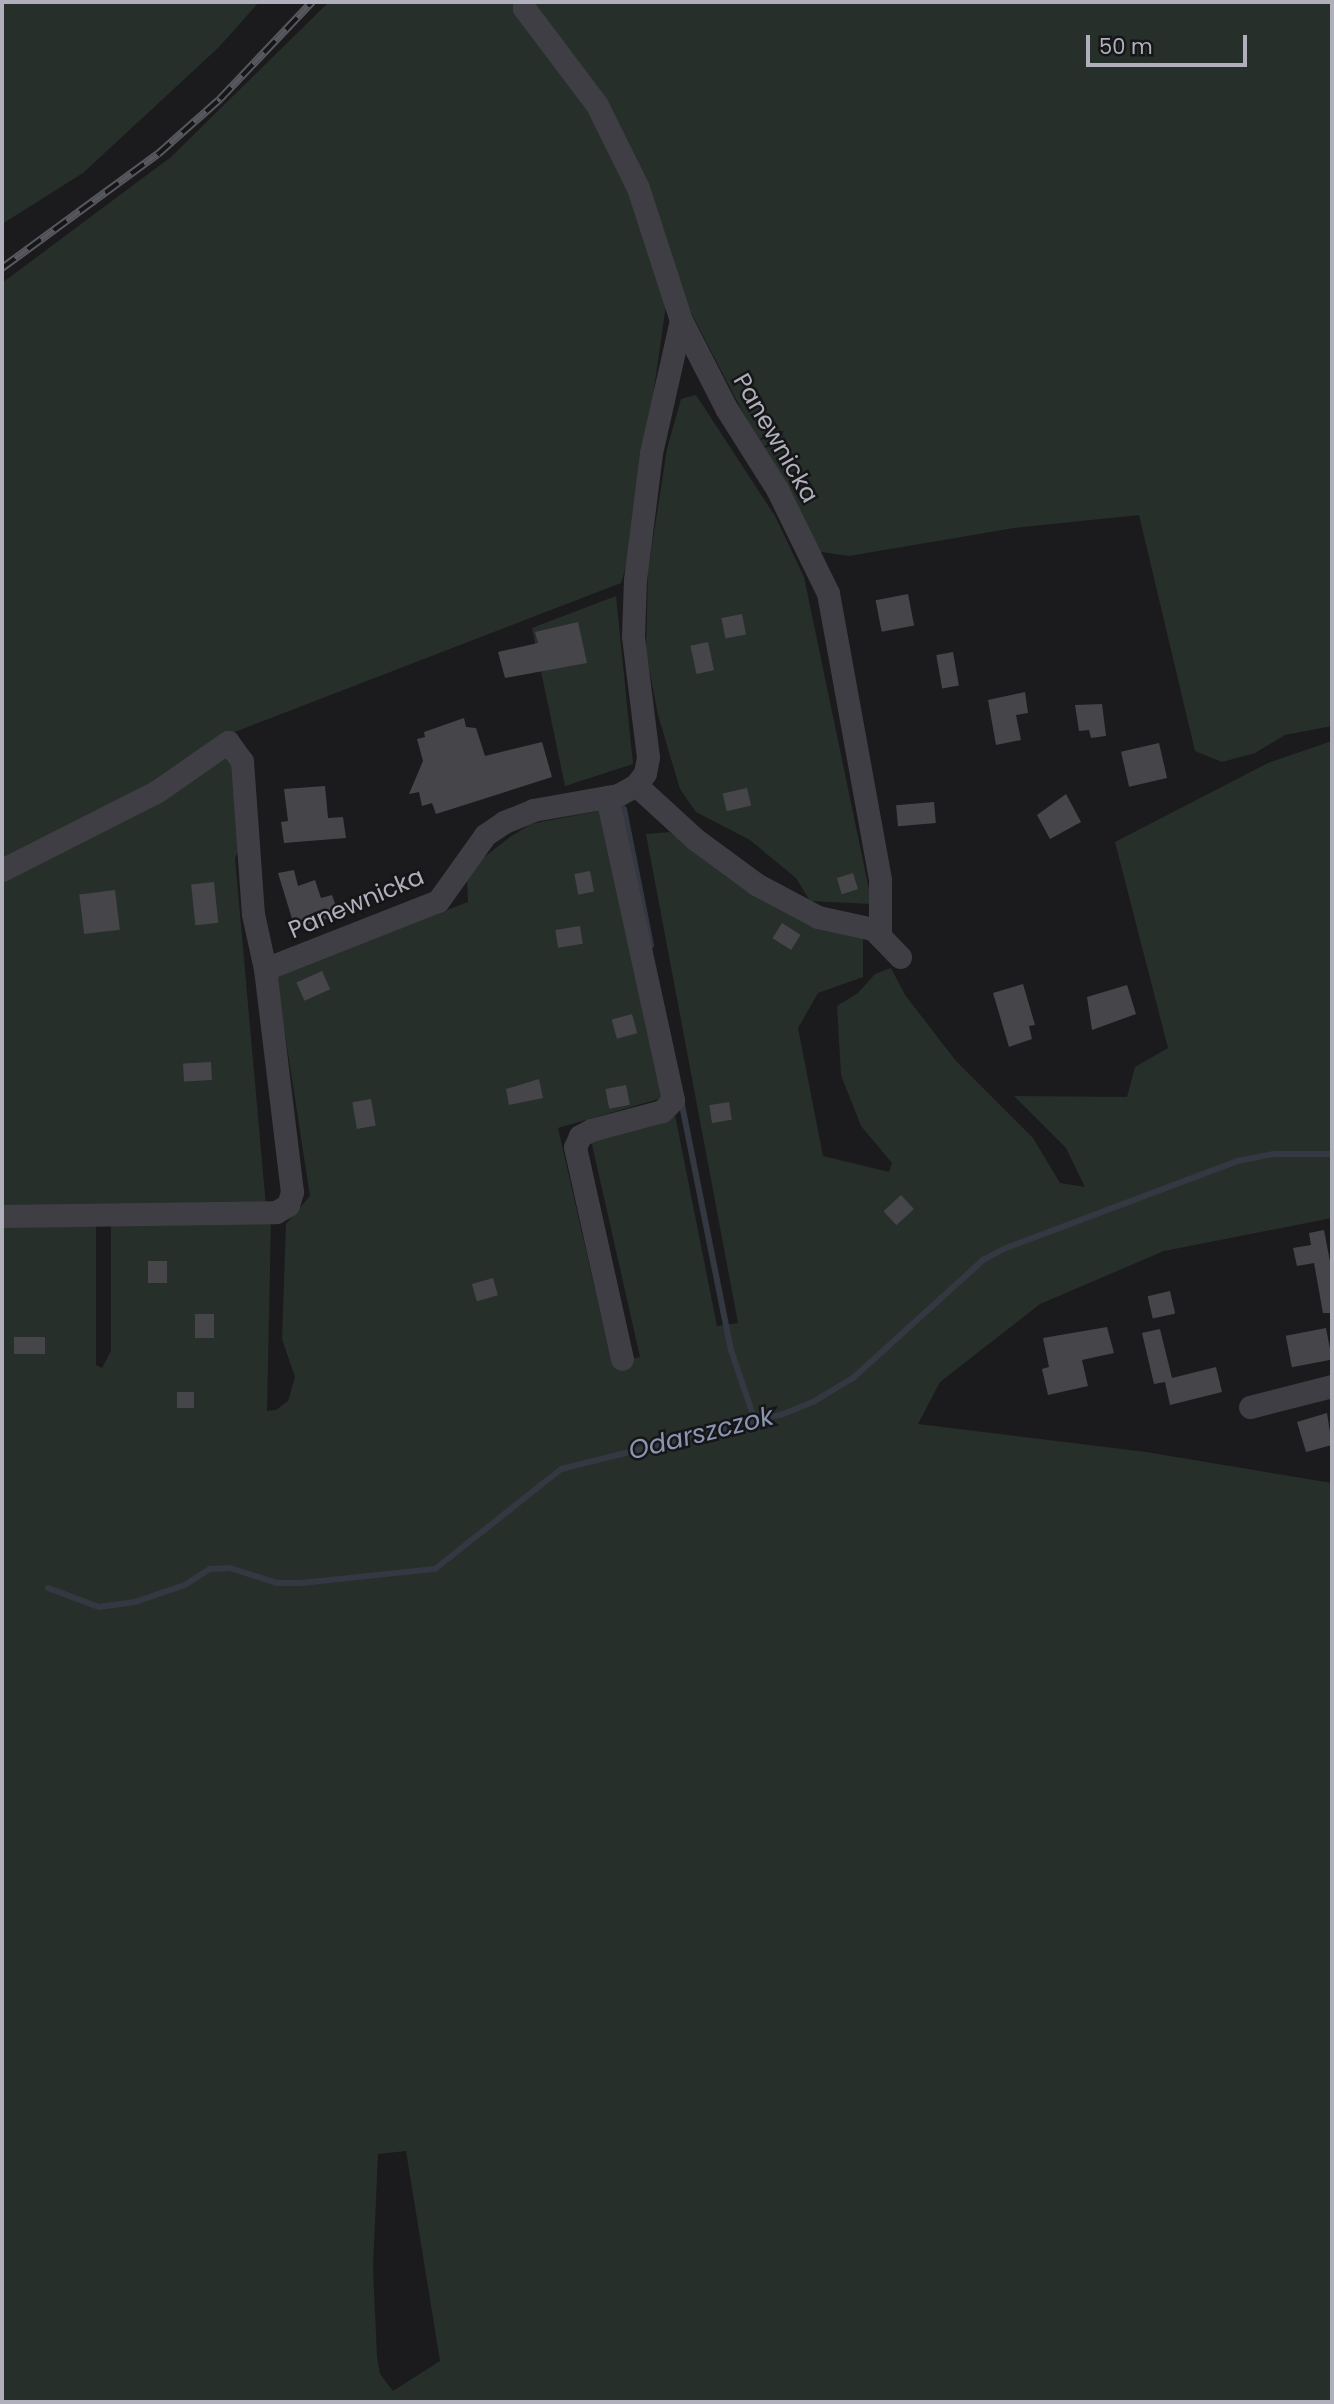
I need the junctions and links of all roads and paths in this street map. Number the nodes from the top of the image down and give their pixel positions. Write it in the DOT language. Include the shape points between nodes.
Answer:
graph roads {
  1 [pos="524,2"];
  2 [pos="681,320"];
  3 [pos="636,785"];
  4 [pos="607,797"];
  5 [pos="2,870"];
  6 [pos="880,936"];
  7 [pos="900,957"];
  8 [pos="265,969"];
  9 [pos="2,1216"];
  10 [pos="622,1359"];
  11 [pos="1332,1386"];
  12 [pos="1250,1407"];
  1 -- 2 [label="street, Panewnicka" via="597,105 663,255"];
  2 -- 3 [label="street" via="651,453 635,580 633,636 648,757 645,773"];
  2 -- 6 [label="street, Panewnicka" via="726,408 783,499 828,593 880,880"];
  3 -- 4 [label="street, Panewnicka"];
  3 -- 6 [label="street" via="695,839 792,906 873,929"];
  4 -- 8 [label="street, Panewnicka" via="533,810 503,822 485,835 438,901"];
  4 -- 10 [label="street" via="673,1100 662,1111 591,1130 580,1136 575,1147"];
  5 -- 8 [label="street, Panewnicka" via="156,792 228,742 242,761 253,914"];
  6 -- 7 [label="street"];
  8 -- 9 [label="street" via="292,1192 288,1205 276,1212"];
  11 -- 12 [label="street"];
}
